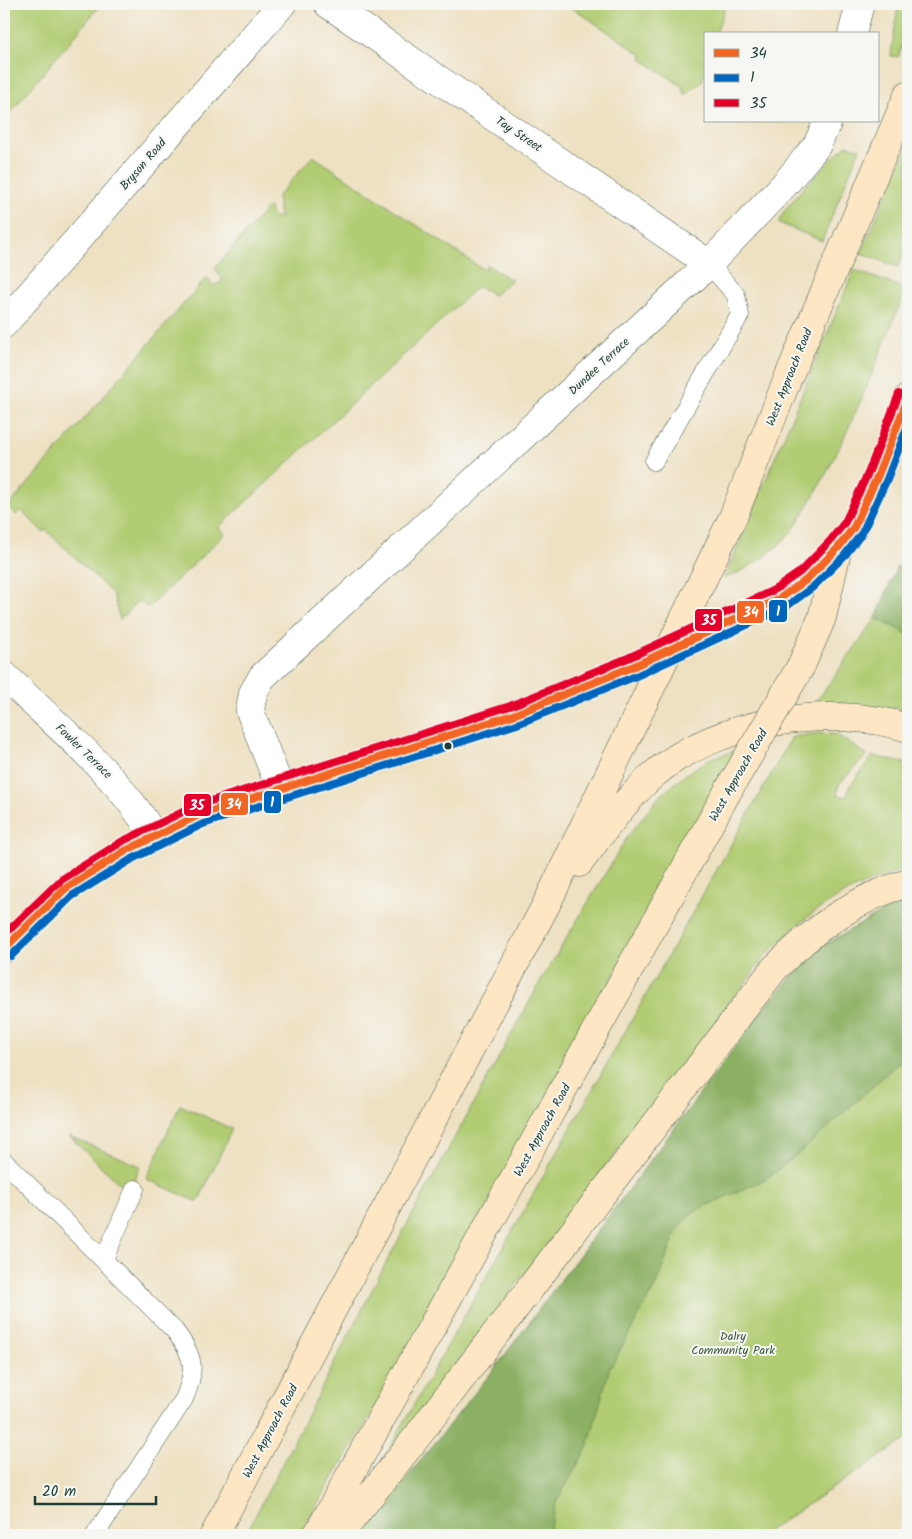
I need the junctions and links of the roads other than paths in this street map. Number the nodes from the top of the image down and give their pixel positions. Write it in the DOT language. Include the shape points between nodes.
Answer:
graph roads {
  1 [pos="282,4"];
  2 [pos="328,4"];
  3 [pos="860,4"];
  4 [pos="853,32"];
  5 [pos="908,95"];
  6 [pos="828,122"];
  7 [pos="709,264"];
  8 [pos="4,324"];
  9 [pos="908,398"];
  10 [pos="654,461"];
  11 [pos="838,548"];
  12 [pos="4,675"];
  13 [pos="908,728"];
  14 [pos="280,788"];
  15 [pos="154,836"];
  16 [pos="908,883"];
  17 [pos="548,901"];
  18 [pos="4,949"];
  19 [pos="4,1161"];
  20 [pos="134,1189"];
  21 [pos="104,1259"];
  22 [pos="96,1535"];
  23 [pos="214,1535"];
  24 [pos="316,1535"];
  25 [pos="339,1535"];
  1 -- 8 [label="street, Bryson Road"];
  2 -- 7 [label="street, Tay Street"];
  3 -- 4 [label="street"];
  5 -- 17 [label="street, West Approach Road" via="733,517"];
  6 -- 7 [label="street, Dundee Terrace" via="817,145"];
  7 -- 10 [label="lane" via="736,295 740,315"];
  7 -- 14 [label="street, Dundee Terrace" via="262,676 253,693 250,711"];
  9 -- 11 [label="street" via="854,527"];
  11 -- 14 [label="street, bridge" via="806,580 779,599 632,667 513,715"];
  11 -- 24 [label="street, West Approach Road, bridge" via="822,618 801,666 729,789"];
  12 -- 15 [label="street, Fowler Terrace" via="116,783 137,807"];
  13 -- 17 [label="street, West Approach Road" via="869,719 782,721 740,730 676,758 637,791"];
  14 -- 15 [label="street" via="199,815"];
  15 -- 18 [label="street" via="66,888"];
  16 -- 25 [label="street" via="863,900 831,918 802,940 774,969"];
  17 -- 23 [label="street, West Approach Road"];
  19 -- 21 [label="lane"];
  20 -- 21 [label="lane"];
  21 -- 22 [label="lane" via="174,1330 187,1347 193,1365 192,1382 184,1399"];
}
